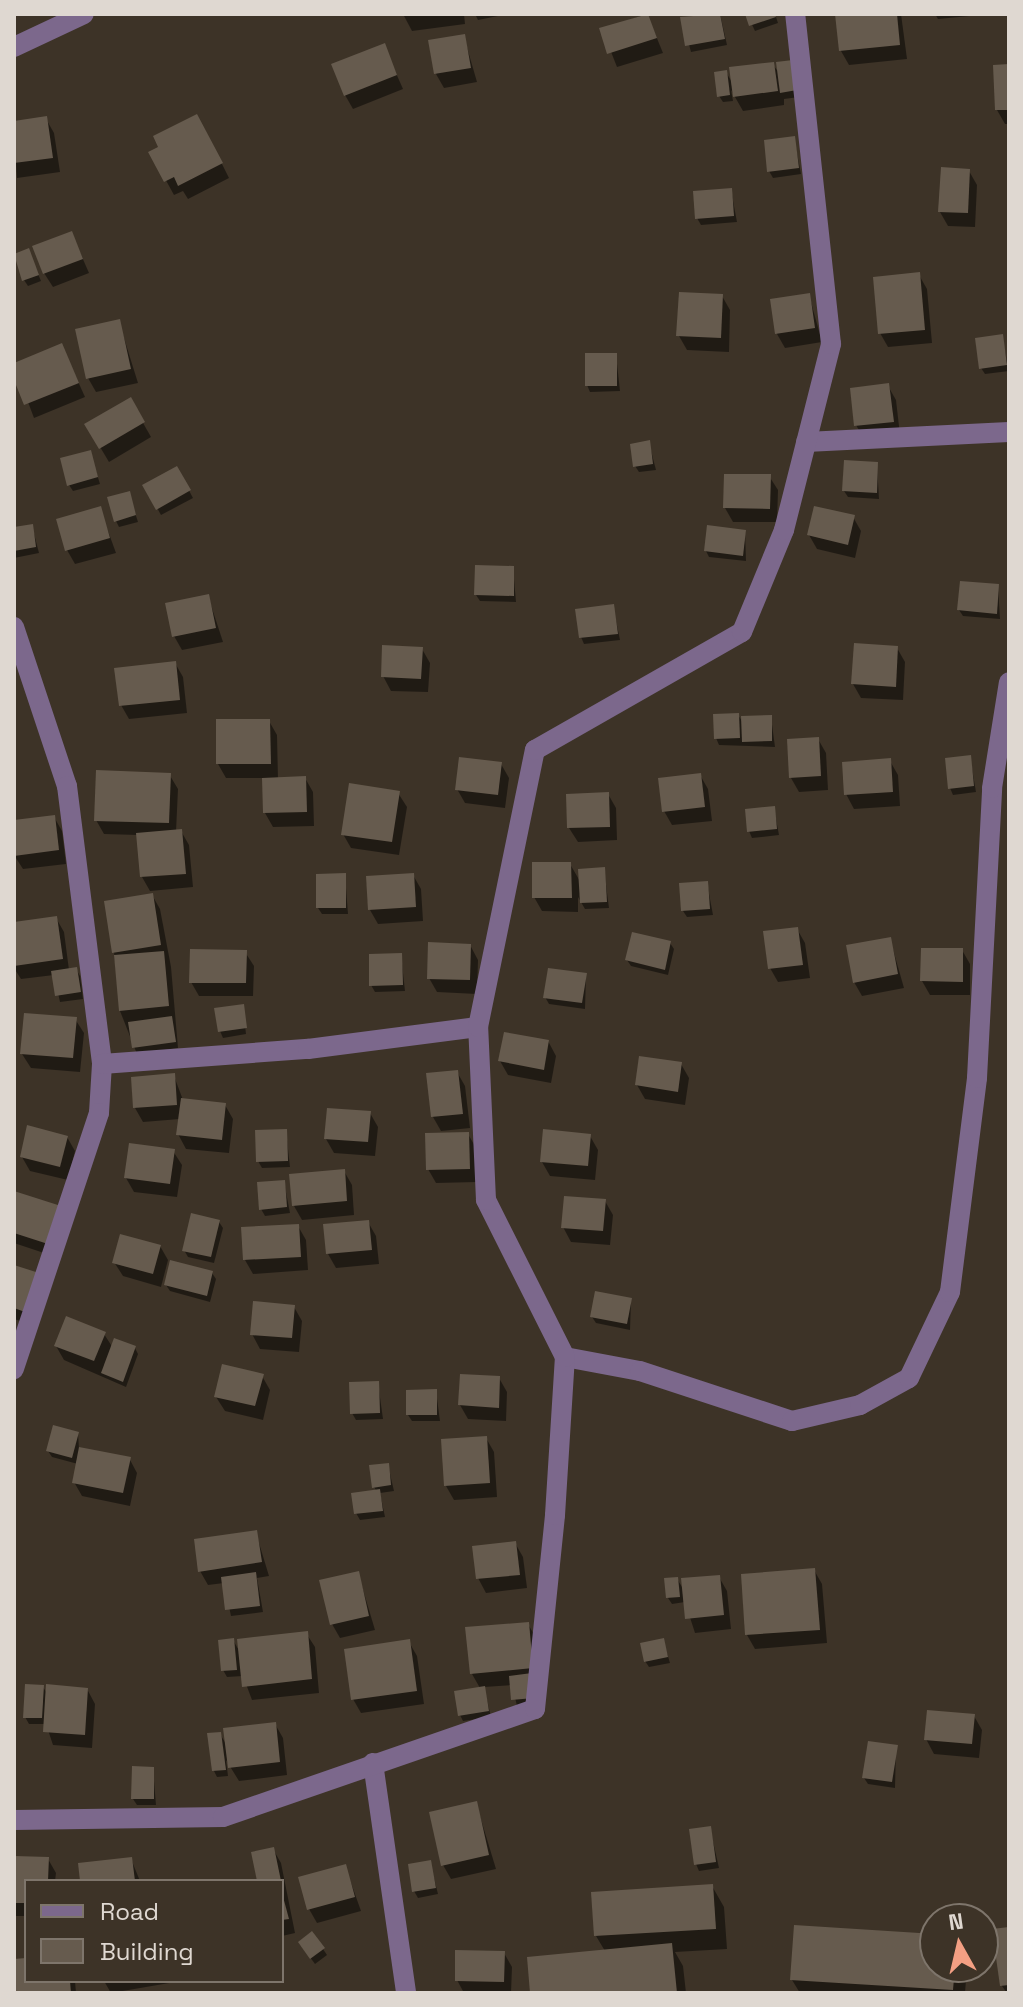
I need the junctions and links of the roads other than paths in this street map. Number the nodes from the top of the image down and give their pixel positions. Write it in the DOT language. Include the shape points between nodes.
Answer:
graph roads {
  1 [pos="84,14"];
  2 [pos="795,14"];
  3 [pos="14,47"];
  4 [pos="1009,432"];
  5 [pos="806,442"];
  6 [pos="14,627"];
  7 [pos="1009,682"];
  8 [pos="478,1027"];
  9 [pos="102,1064"];
  10 [pos="565,1357"];
  11 [pos="14,1369"];
  12 [pos="373,1763"];
  13 [pos="14,1820"];
  14 [pos="406,1993"];
  1 -- 3 [label="street"];
  2 -- 5 [label="street" via="831,344"];
  4 -- 5 [label="street"];
  5 -- 8 [label="street" via="784,530 742,632 535,750"];
  6 -- 9 [label="street" via="67,786"];
  7 -- 10 [label="street" via="992,788 977,1078 950,1292 909,1378 860,1405 792,1421 640,1371"];
  8 -- 9 [label="street" via="308,1049"];
  8 -- 10 [label="street" via="486,1200"];
  9 -- 11 [label="street" via="99,1113"];
  10 -- 12 [label="street" via="535,1709"];
  12 -- 13 [label="street" via="223,1817"];
  12 -- 14 [label="street"];
}
